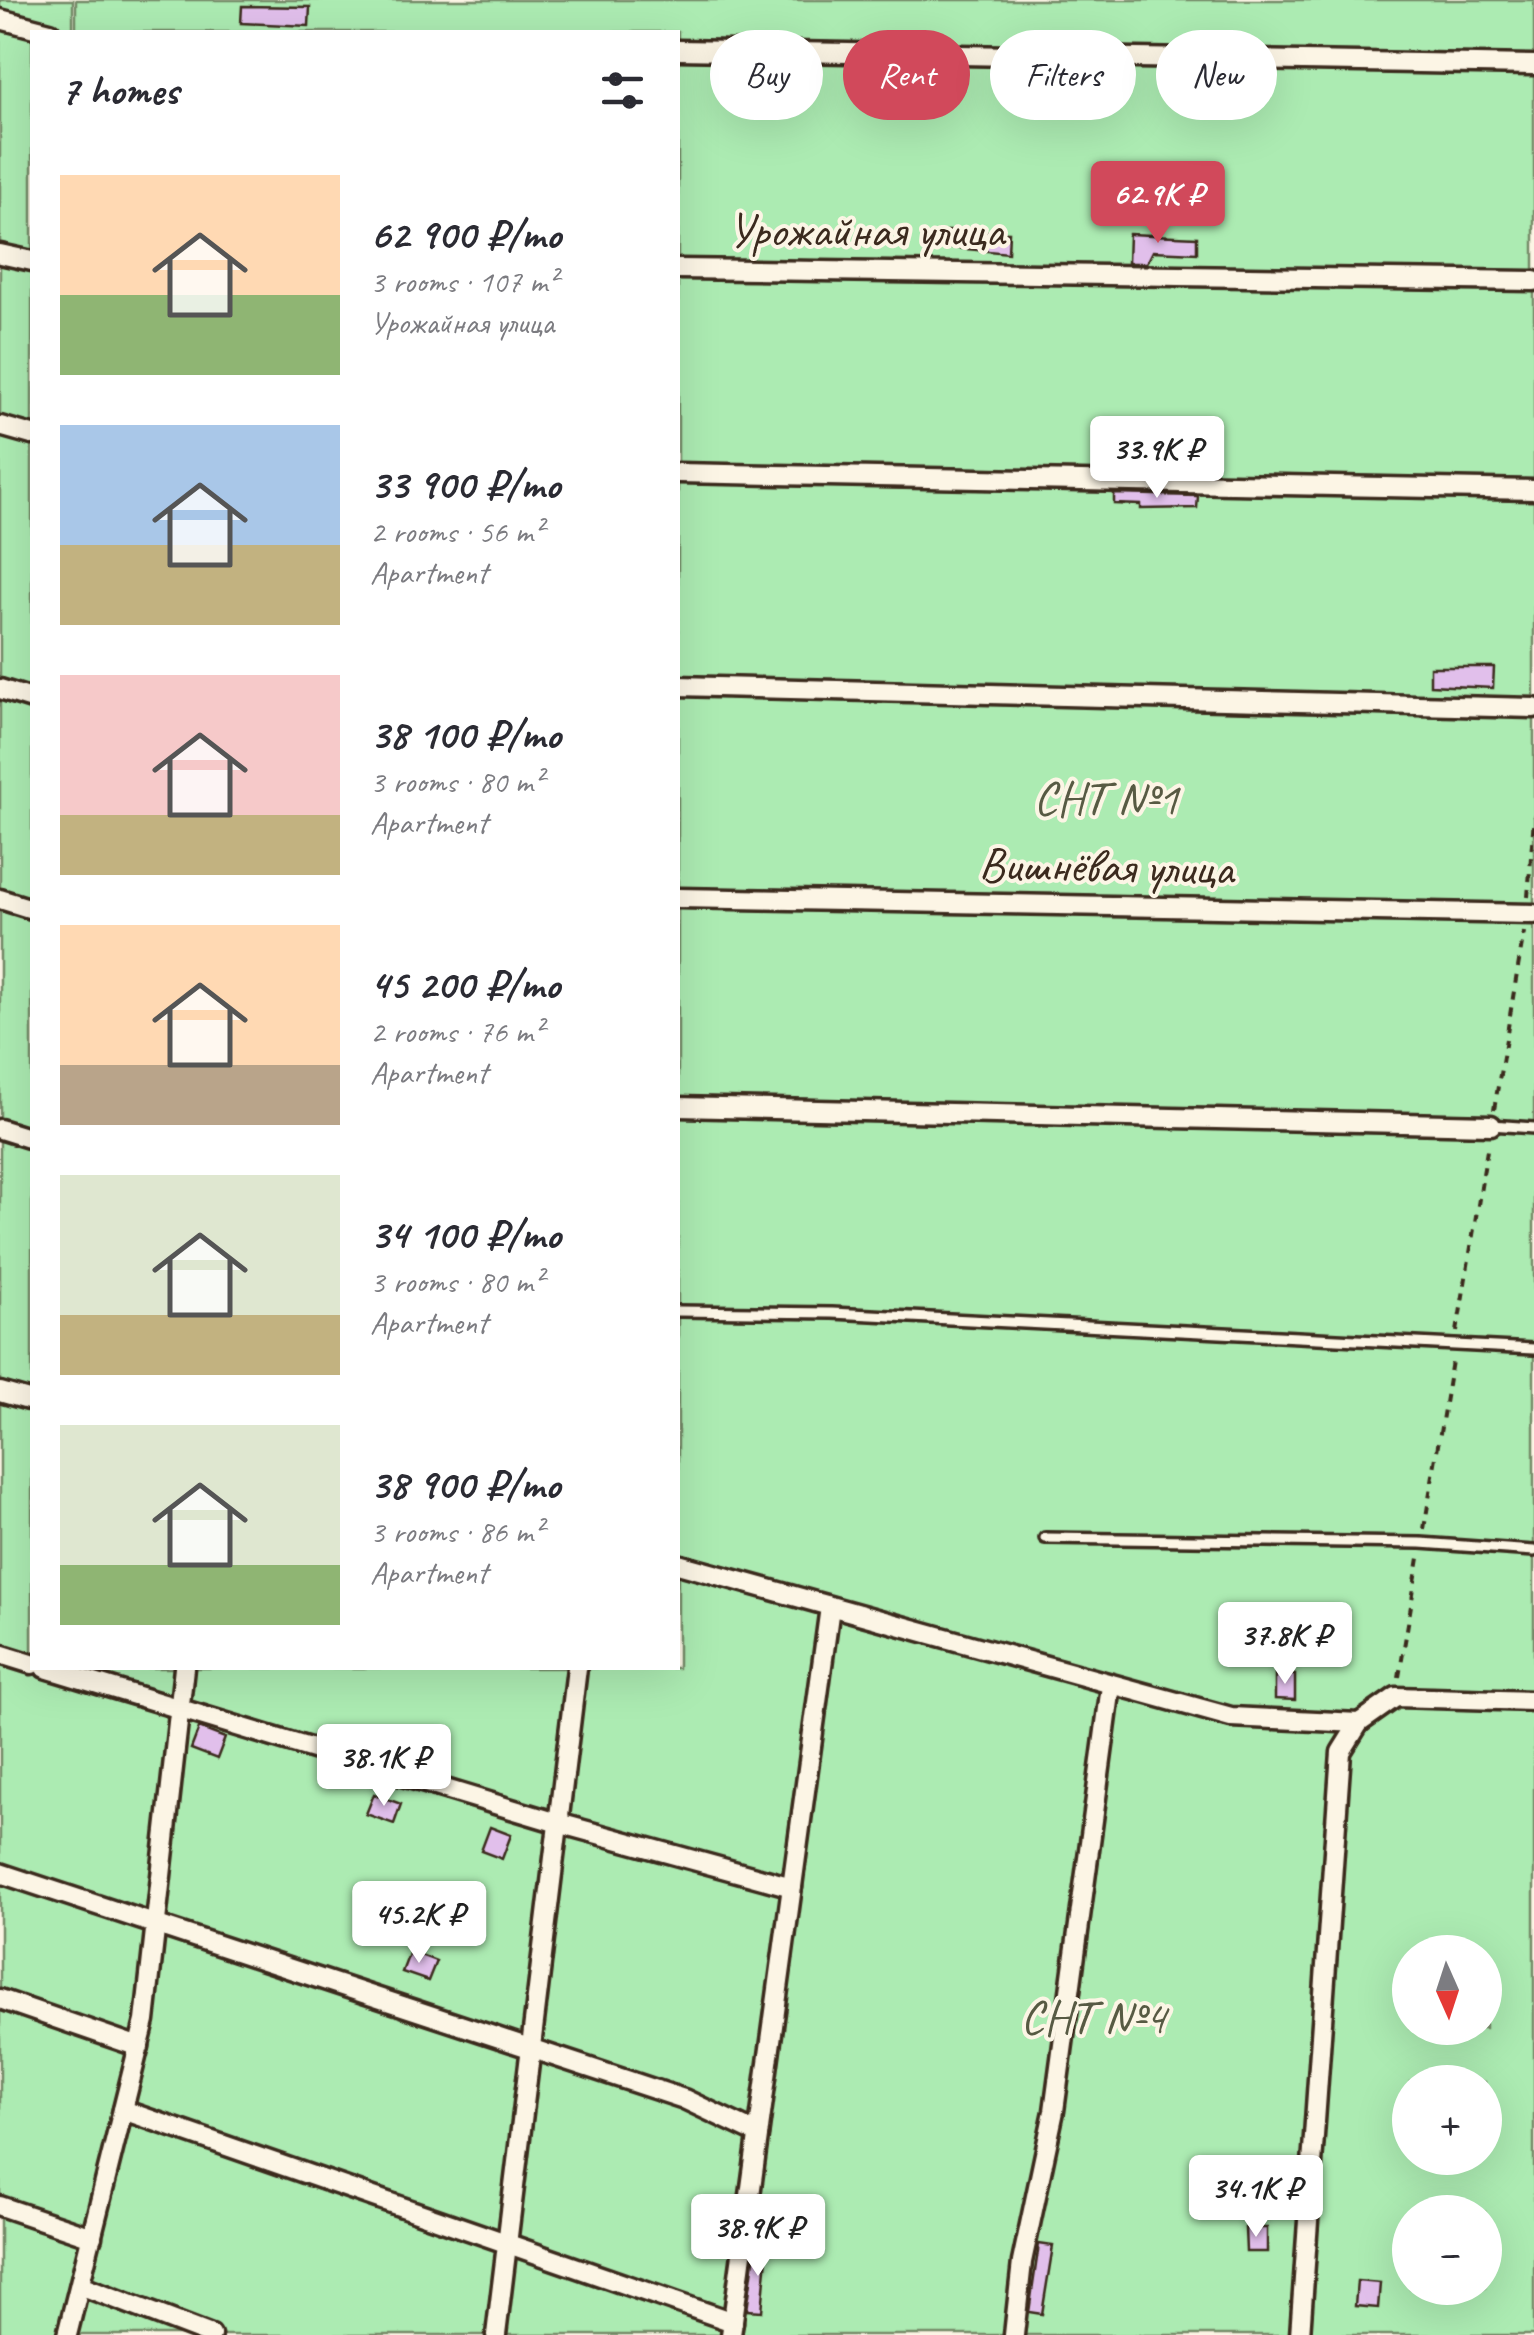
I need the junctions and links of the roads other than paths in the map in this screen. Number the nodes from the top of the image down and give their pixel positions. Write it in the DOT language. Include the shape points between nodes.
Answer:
graph roads {
  1 [pos="0,19"];
  2 [pos="42,30"];
  3 [pos="680,50"];
  4 [pos="1534,64"];
  5 [pos="0,254"];
  6 [pos="30,261"];
  7 [pos="680,269"];
  8 [pos="1534,281"];
  9 [pos="0,426"];
  10 [pos="30,434"];
  11 [pos="680,473"];
  12 [pos="1534,490"];
  13 [pos="680,686"];
  14 [pos="0,689"];
  15 [pos="30,698"];
  16 [pos="1534,708"];
  17 [pos="680,898"];
  18 [pos="0,899"];
  19 [pos="30,908"];
  20 [pos="1530,914"];
  21 [pos="680,1107"];
  22 [pos="1491,1124"];
  23 [pos="1534,1128"];
  24 [pos="0,1129"];
  25 [pos="30,1138"];
  26 [pos="680,1311"];
  27 [pos="1534,1349"];
  28 [pos="0,1392"];
  29 [pos="30,1400"];
  30 [pos="1045,1538"];
  31 [pos="1534,1551"];
  32 [pos="680,1565"];
  33 [pos="830,1608"];
  34 [pos="0,1654"];
  35 [pos="30,1663"];
  36 [pos="52,1670"];
  37 [pos="184,1670"];
  38 [pos="577,1670"];
  39 [pos="1111,1686"];
  40 [pos="1534,1701"];
  41 [pos="180,1709"];
  42 [pos="1358,1723"];
  43 [pos="558,1823"];
  44 [pos="0,1873"];
  45 [pos="792,1887"];
  46 [pos="156,1924"];
  47 [pos="0,1998"];
  48 [pos="139,2047"];
  49 [pos="530,2048"];
  50 [pos="123,2110"];
  51 [pos="758,2134"];
  52 [pos="0,2206"];
  53 [pos="92,2236"];
  54 [pos="505,2246"];
  55 [pos="80,2285"];
  56 [pos="732,2329"];
  57 [pos="67,2335"];
  58 [pos="211,2335"];
  59 [pos="496,2335"];
  60 [pos="1014,2335"];
  61 [pos="1300,2335"];
  1 -- 2 [label="street"];
  3 -- 4 [label="street"];
  5 -- 6 [label="street"];
  7 -- 8 [label="street, Урожайная улица"];
  9 -- 10 [label="street"];
  11 -- 12 [label="street"];
  13 -- 16 [label="street"];
  14 -- 15 [label="street"];
  17 -- 20 [label="street, Вишнёвая улица"];
  18 -- 19 [label="street"];
  21 -- 22 [label="street"];
  22 -- 23 [label="lane"];
  24 -- 25 [label="street"];
  26 -- 27 [label="lane"];
  28 -- 29 [label="street"];
  30 -- 31 [label="lane"];
  32 -- 33 [label="street"];
  33 -- 39 [label="street"];
  33 -- 45 [label="street"];
  34 -- 35 [label="street"];
  36 -- 41 [label="street"];
  37 -- 41 [label="street"];
  38 -- 43 [label="street"];
  39 -- 42 [label="street" via="1231,1717"];
  39 -- 60 [label="street" via="1054,2111"];
  40 -- 42 [label="street" via="1396,1697"];
  41 -- 43 [label="street"];
  41 -- 46 [label="street"];
  42 -- 61 [label="street" via="1341,1752"];
  43 -- 45 [label="street"];
  43 -- 49 [label="street"];
  44 -- 46 [label="street"];
  45 -- 51 [label="street"];
  46 -- 48 [label="street"];
  46 -- 49 [label="street"];
  47 -- 48 [label="street"];
  48 -- 50 [label="street"];
  49 -- 51 [label="street" via="684,2099"];
  49 -- 54 [label="street"];
  50 -- 53 [label="street"];
  50 -- 54 [label="street"];
  51 -- 56 [label="street"];
  52 -- 53 [label="street"];
  53 -- 55 [label="street"];
  54 -- 56 [label="street"];
  54 -- 59 [label="street"];
  55 -- 57 [label="street"];
  55 -- 58 [label="street"];
}
